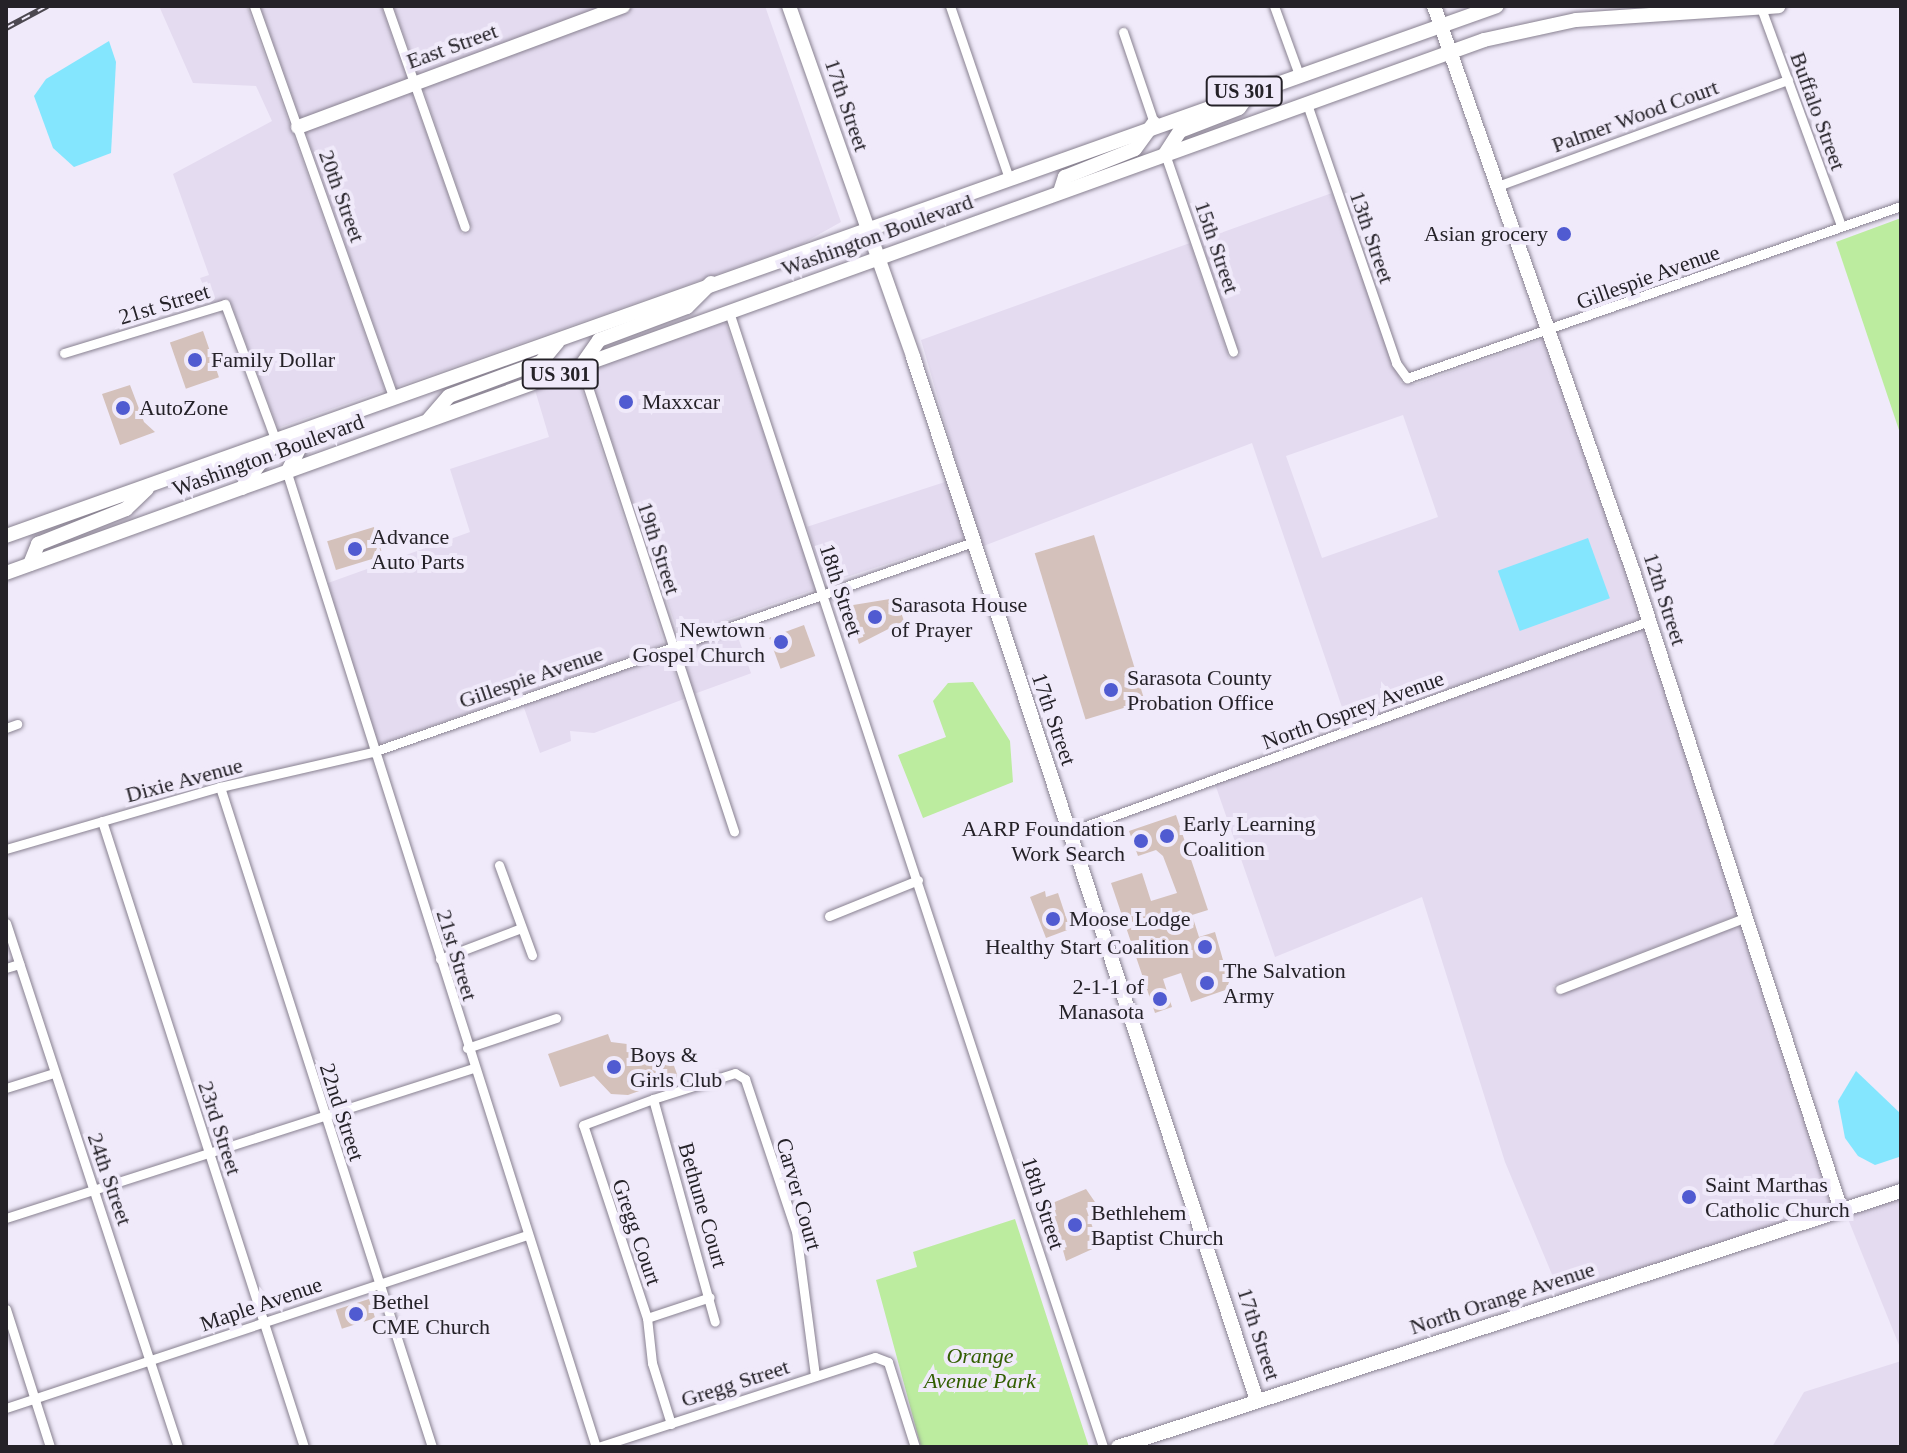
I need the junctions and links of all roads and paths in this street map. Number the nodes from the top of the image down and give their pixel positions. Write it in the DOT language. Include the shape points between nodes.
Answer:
graph roads {
  1 [pos="254,6"];
  2 [pos="387,6"];
  3 [pos="623,6"];
  4 [pos="789,6"];
  5 [pos="950,6"];
  6 [pos="1274,6"];
  7 [pos="1434,6"];
  8 [pos="1497,6"];
  9 [pos="1779,6"];
  10 [pos="1761,8"];
  11 [pos="1440,23"];
  12 [pos="1123,32"];
  13 [pos="1450,52"];
  14 [pos="1298,72"];
  15 [pos="1788,80"];
  16 [pos="415,83"];
  17 [pos="1254,87"];
  18 [pos="1307,104"];
  19 [pos="1154,123"];
  20 [pos="298,127"];
  21 [pos="1165,154"];
  22 [pos="1008,175"];
  23 [pos="1495,187"];
  24 [pos="1060,192"];
  25 [pos="1901,206"];
  26 [pos="1841,226"];
  27 [pos="465,227"];
  28 [pos="866,227"];
  29 [pos="877,259"];
  30 [pos="711,283"];
  31 [pos="729,312"];
  32 [pos="1549,331"];
  33 [pos="560,339"];
  34 [pos="1233,352"];
  35 [pos="64,353"];
  36 [pos="581,366"];
  37 [pos="1407,378"];
  38 [pos="394,399"];
  39 [pos="426,422"];
  40 [pos="308,430"];
  41 [pos="276,441"];
  42 [pos="287,473"];
  43 [pos="150,486"];
  44 [pos="242,488"];
  45 [pos="12,534"];
  46 [pos="973,542"];
  47 [pos="6,546"];
  48 [pos="30,564"];
  49 [pos="6,573"];
  50 [pos="822,592"];
  51 [pos="1649,621"];
  52 [pos="672,647"];
  53 [pos="17,724"];
  54 [pos="6,728"];
  55 [pos="373,752"];
  56 [pos="220,787"];
  57 [pos="102,821"];
  58 [pos="734,831"];
  59 [pos="1069,832"];
  60 [pos="6,849"];
  61 [pos="499,865"];
  62 [pos="918,880"];
  63 [pos="829,916"];
  64 [pos="1747,917"];
  65 [pos="6,923"];
  66 [pos="521,928"];
  67 [pos="532,955"];
  68 [pos="440,959"];
  69 [pos="19,964"];
  70 [pos="6,968"];
  71 [pos="1560,989"];
  72 [pos="556,1018"];
  73 [pos="467,1048"];
  74 [pos="473,1068"];
  75 [pos="54,1073"];
  76 [pos="6,1088"];
  77 [pos="653,1099"];
  78 [pos="323,1116"];
  79 [pos="210,1153"];
  80 [pos="95,1189"];
  81 [pos="1901,1191"];
  82 [pos="1841,1210"];
  83 [pos="6,1218"];
  84 [pos="527,1235"];
  85 [pos="379,1284"];
  86 [pos="710,1297"];
  87 [pos="6,1309"];
  88 [pos="647,1318"];
  89 [pos="264,1322"];
  90 [pos="715,1322"];
  91 [pos="150,1361"];
  92 [pos="815,1376"];
  93 [pos="34,1399"];
  94 [pos="1257,1401"];
  95 [pos="6,1408"];
  96 [pos="671,1424"];
  97 [pos="50,1447"];
  98 [pos="178,1447"];
  99 [pos="304,1447"];
  100 [pos="432,1447"];
  101 [pos="597,1447"];
  102 [pos="915,1447"];
  103 [pos="1103,1447"];
  104 [pos="1118,1447"];
  1 -- 20 [label="street, 20th Street"];
  2 -- 16 [label="street"];
  3 -- 16 [label="main road, East Street"];
  4 -- 28 [label="main road, 17th Street"];
  5 -- 22 [label="street"];
  6 -- 14 [label="street"];
  7 -- 11 [label="main road, 12th Street"];
  8 -- 11 [label="main road, Washington Boulevard / US 301"];
  9 -- 10 [label="main road, Washington Boulevard / US 301"];
  10 -- 13 [label="main road, Washington Boulevard / US 301" via="1576,20"];
  10 -- 15 [label="street, Buffalo Street"];
  11 -- 13 [label="main road, 12th Street"];
  11 -- 14 [label="main road, Washington Boulevard / US 301"];
  12 -- 19 [label="street"];
  13 -- 18 [label="main road, Washington Boulevard / US 301"];
  13 -- 23 [label="main road, 12th Street"];
  14 -- 17 [label="main road, Washington Boulevard / US 301"];
  15 -- 23 [label="street, Palmer Wood Court"];
  15 -- 26 [label="street, Buffalo Street"];
  16 -- 20 [label="main road, East Street"];
  16 -- 27 [label="street"];
  17 -- 19 [label="main road, Washington Boulevard / US 301"];
  17 -- 21 [label="main road" via="1239,108 1180,131"];
  18 -- 21 [label="main road, Washington Boulevard / US 301"];
  18 -- 37 [label="street, 13th Street" via="1396,363"];
  19 -- 22 [label="main road, Washington Boulevard / US 301"];
  19 -- 24 [label="main road" via="1135,149 1065,177"];
  20 -- 38 [label="street, 20th Street"];
  21 -- 24 [label="main road, Washington Boulevard / US 301"];
  21 -- 34 [label="street, 15th Street"];
  22 -- 28 [label="main road, Washington Boulevard / US 301"];
  23 -- 32 [label="main road, 12th Street"];
  24 -- 29 [label="main road, Washington Boulevard / US 301"];
  25 -- 26 [label="street, Gillespie Avenue"];
  26 -- 32 [label="street, Gillespie Avenue"];
  28 -- 29 [label="main road, 17th Street"];
  28 -- 30 [label="main road, Washington Boulevard / US 301"];
  29 -- 31 [label="main road, Washington Boulevard / US 301"];
  29 -- 46 [label="main road, 17th Street"];
  30 -- 33 [label="main road, Washington Boulevard / US 301"];
  30 -- 36 [label="main road" via="687,307 599,340"];
  31 -- 36 [label="main road, Washington Boulevard / US 301"];
  31 -- 50 [label="street, 18th Street"];
  32 -- 37 [label="street, Gillespie Avenue"];
  32 -- 51 [label="main road, 12th Street"];
  33 -- 38 [label="main road, Washington Boulevard / US 301"];
  33 -- 39 [label="main road" via="541,362 449,396"];
  35 -- 41 [label="street, 21st Street" via="225,304"];
  36 -- 39 [label="main road, Washington Boulevard / US 301"];
  36 -- 52 [label="street, 19th Street"];
  38 -- 40 [label="main road, Washington Boulevard / US 301"];
  39 -- 42 [label="main road, Washington Boulevard / US 301"];
  40 -- 41 [label="main road, Washington Boulevard / US 301"];
  40 -- 42 [label="main road"];
  41 -- 43 [label="main road, Washington Boulevard / US 301"];
  41 -- 44 [label="main road"];
  42 -- 44 [label="main road, Washington Boulevard / US 301"];
  42 -- 55 [label="street, 21st Street"];
  43 -- 45 [label="main road, Washington Boulevard / US 301"];
  43 -- 48 [label="main road" via="126,509 38,544"];
  44 -- 48 [label="main road, Washington Boulevard / US 301"];
  45 -- 47 [label="main road"];
  46 -- 50 [label="street, Gillespie Avenue"];
  46 -- 59 [label="main road, 17th Street"];
  48 -- 49 [label="main road, Washington Boulevard / US 301"];
  50 -- 52 [label="street, Gillespie Avenue"];
  50 -- 62 [label="street, 18th Street"];
  51 -- 59 [label="street, North Osprey Avenue"];
  51 -- 64 [label="main road, 12th Street"];
  52 -- 55 [label="street, Gillespie Avenue"];
  52 -- 58 [label="street, 19th Street"];
  53 -- 54 [label="street"];
  55 -- 56 [label="street, Dixie Avenue"];
  55 -- 68 [label="street, 21st Street"];
  56 -- 57 [label="street, Dixie Avenue"];
  56 -- 78 [label="street, 22nd Street"];
  57 -- 60 [label="street, Dixie Avenue"];
  57 -- 79 [label="street, 23rd Street"];
  59 -- 94 [label="main road, 17th Street"];
  61 -- 66 [label="street"];
  62 -- 63 [label="street"];
  62 -- 103 [label="street, 18th Street"];
  64 -- 71 [label="street"];
  64 -- 82 [label="main road, 12th Street"];
  65 -- 69 [label="street, 24th Street"];
  66 -- 67 [label="street"];
  66 -- 68 [label="street"];
  68 -- 73 [label="street, 21st Street"];
  69 -- 70 [label="street"];
  69 -- 75 [label="street, 24th Street"];
  72 -- 73 [label="street"];
  73 -- 74 [label="street, 21st Street"];
  74 -- 78 [label="street"];
  74 -- 84 [label="street, 21st Street"];
  75 -- 76 [label="street"];
  75 -- 80 [label="street, 24th Street"];
  77 -- 86 [label="street, Bethune Court"];
  77 -- 88 [label="street, Gregg Court" via="583,1125"];
  77 -- 92 [label="street, Carver Court" via="739,1074 796,1231"];
  78 -- 79 [label="street"];
  78 -- 85 [label="street, 22nd Street"];
  79 -- 80 [label="street"];
  79 -- 89 [label="street, 23rd Street"];
  80 -- 83 [label="street"];
  80 -- 91 [label="street, 24th Street"];
  81 -- 82 [label="main road, North Orange Avenue"];
  82 -- 94 [label="main road, North Orange Avenue"];
  84 -- 85 [label="street, Maple Avenue"];
  84 -- 101 [label="street, 21st Street"];
  85 -- 89 [label="street, Maple Avenue"];
  85 -- 100 [label="street, 22nd Street"];
  86 -- 88 [label="street"];
  86 -- 90 [label="street, Bethune Court"];
  87 -- 93 [label="street"];
  88 -- 96 [label="street, Gregg Court" via="652,1363"];
  89 -- 91 [label="street, Maple Avenue"];
  89 -- 99 [label="street, 23rd Street"];
  91 -- 93 [label="street, Maple Avenue"];
  91 -- 98 [label="street, 24th Street"];
  92 -- 96 [label="street, Gregg Street"];
  92 -- 102 [label="street, Gregg Street" via="884,1359"];
  93 -- 95 [label="street, Maple Avenue"];
  93 -- 97 [label="street"];
  94 -- 104 [label="main road, North Orange Avenue"];
  96 -- 101 [label="street, Gregg Street"];
}
